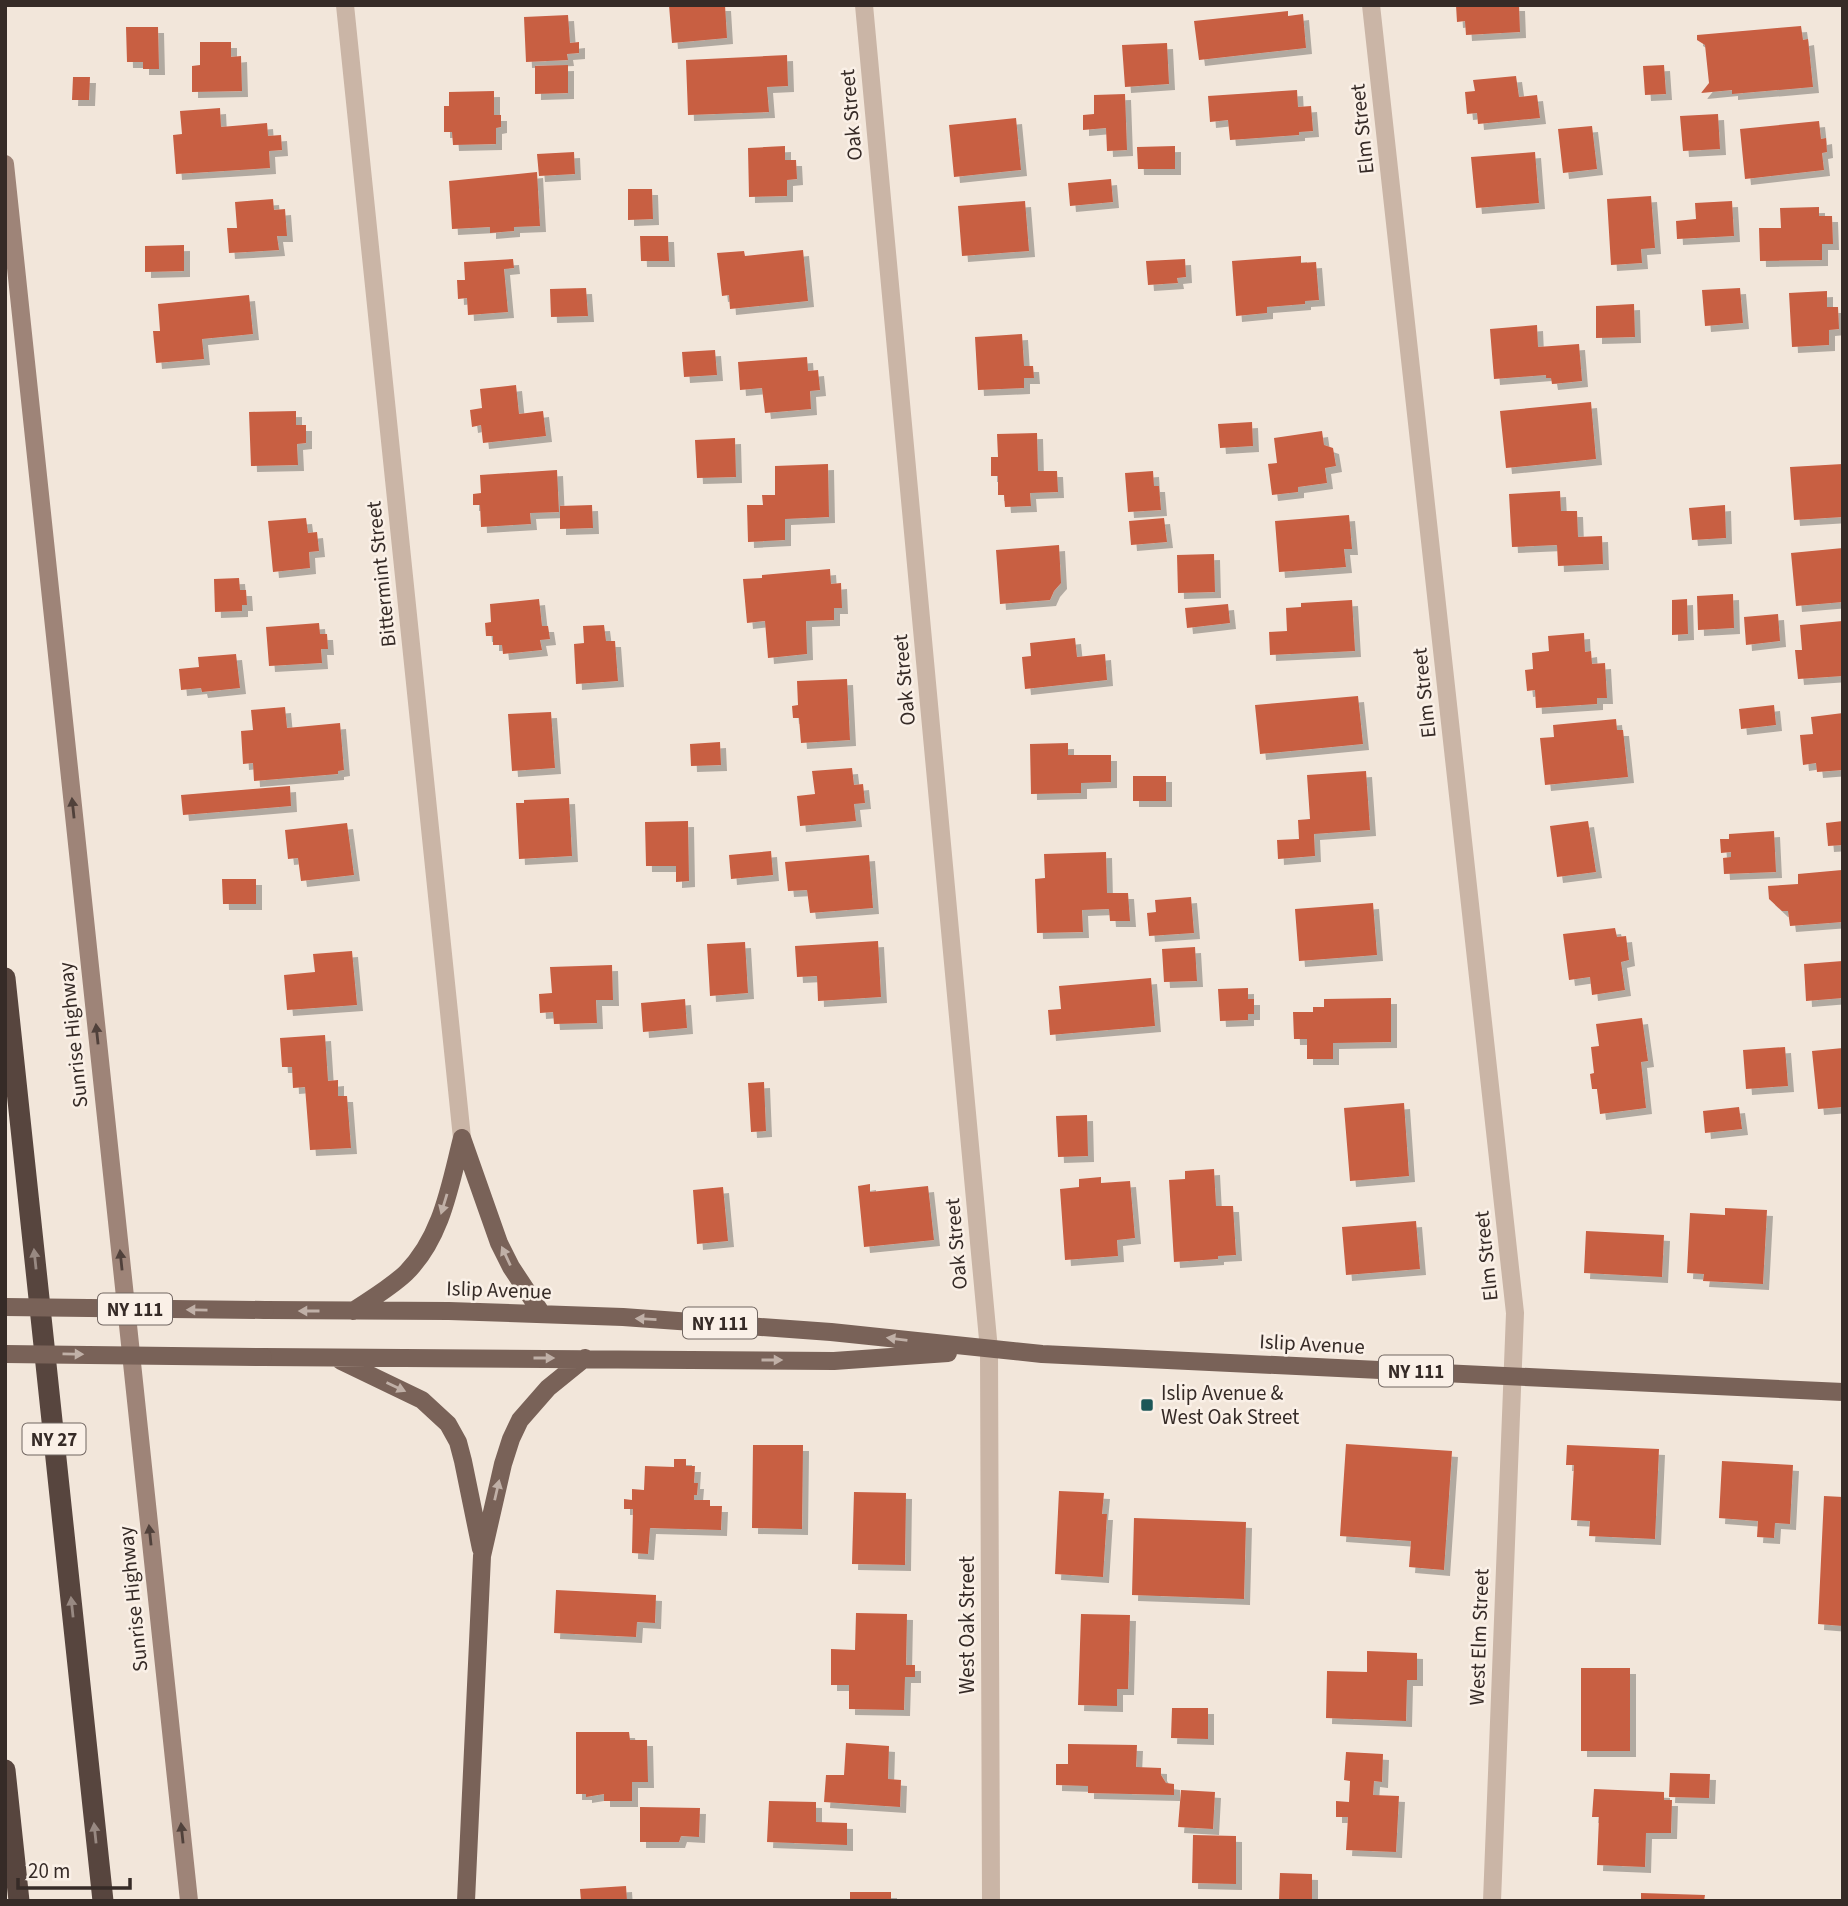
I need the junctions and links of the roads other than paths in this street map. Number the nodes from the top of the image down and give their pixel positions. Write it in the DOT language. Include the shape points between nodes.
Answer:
graph roads {
  1 [pos="345,5"];
  2 [pos="864,5"];
  3 [pos="1371,5"];
  4 [pos="5,164"];
  5 [pos="5,978"];
  6 [pos="462,1138"];
  7 [pos="5,1307"];
  8 [pos="352,1311"];
  9 [pos="542,1314"];
  10 [pos="989,1350"];
  11 [pos="5,1354"];
  12 [pos="334,1358"];
  13 [pos="585,1358"];
  14 [pos="1512,1376"];
  15 [pos="1843,1392"];
  16 [pos="482,1556"];
  17 [pos="5,1770"];
  18 [pos="19,1901"];
  19 [pos="103,1901"];
  20 [pos="190,1901"];
  21 [pos="466,1901"];
  22 [pos="990,1901"];
  23 [pos="1492,1901"];
  1 -- 6 [label="street, Bittermint Street"];
  2 -- 10 [label="street, Oak Street"];
  3 -- 14 [label="street, Elm Street" via="1516,1313"];
  20 -- 4 [label="main road, Sunrise Highway, one-way"];
  19 -- 5 [label="highway, NY 27, one-way"];
  6 -- 8 [label="main road, one-way" via="431,1238 407,1272"];
  9 -- 6 [label="main road, one-way" via="499,1243"];
  8 -- 7 [label="main road, Islip Avenue / NY 111, one-way, bridge"];
  8 -- 9 [label="main road, Islip Avenue / NY 111"];
  10 -- 9 [label="main road, Islip Avenue / NY 111, one-way" via="831,1332"];
  13 -- 10 [label="main road, Islip Avenue / NY 111, one-way" via="834,1361"];
  10 -- 14 [label="main road, Islip Avenue / NY 111"];
  10 -- 22 [label="street, West Oak Street"];
  11 -- 12 [label="main road, Islip Avenue / NY 111, one-way, bridge"];
  12 -- 13 [label="main road, Islip Avenue / NY 111, one-way"];
  12 -- 16 [label="main road, one-way" via="422,1400 448,1424 458,1442"];
  16 -- 13 [label="main road, one-way" via="503,1464 520,1420 548,1388"];
  14 -- 15 [label="main road, Islip Avenue / NY 111"];
  14 -- 23 [label="street, West Elm Street"];
  16 -- 21 [label="main road"];
  17 -- 18 [label="highway"];
}
